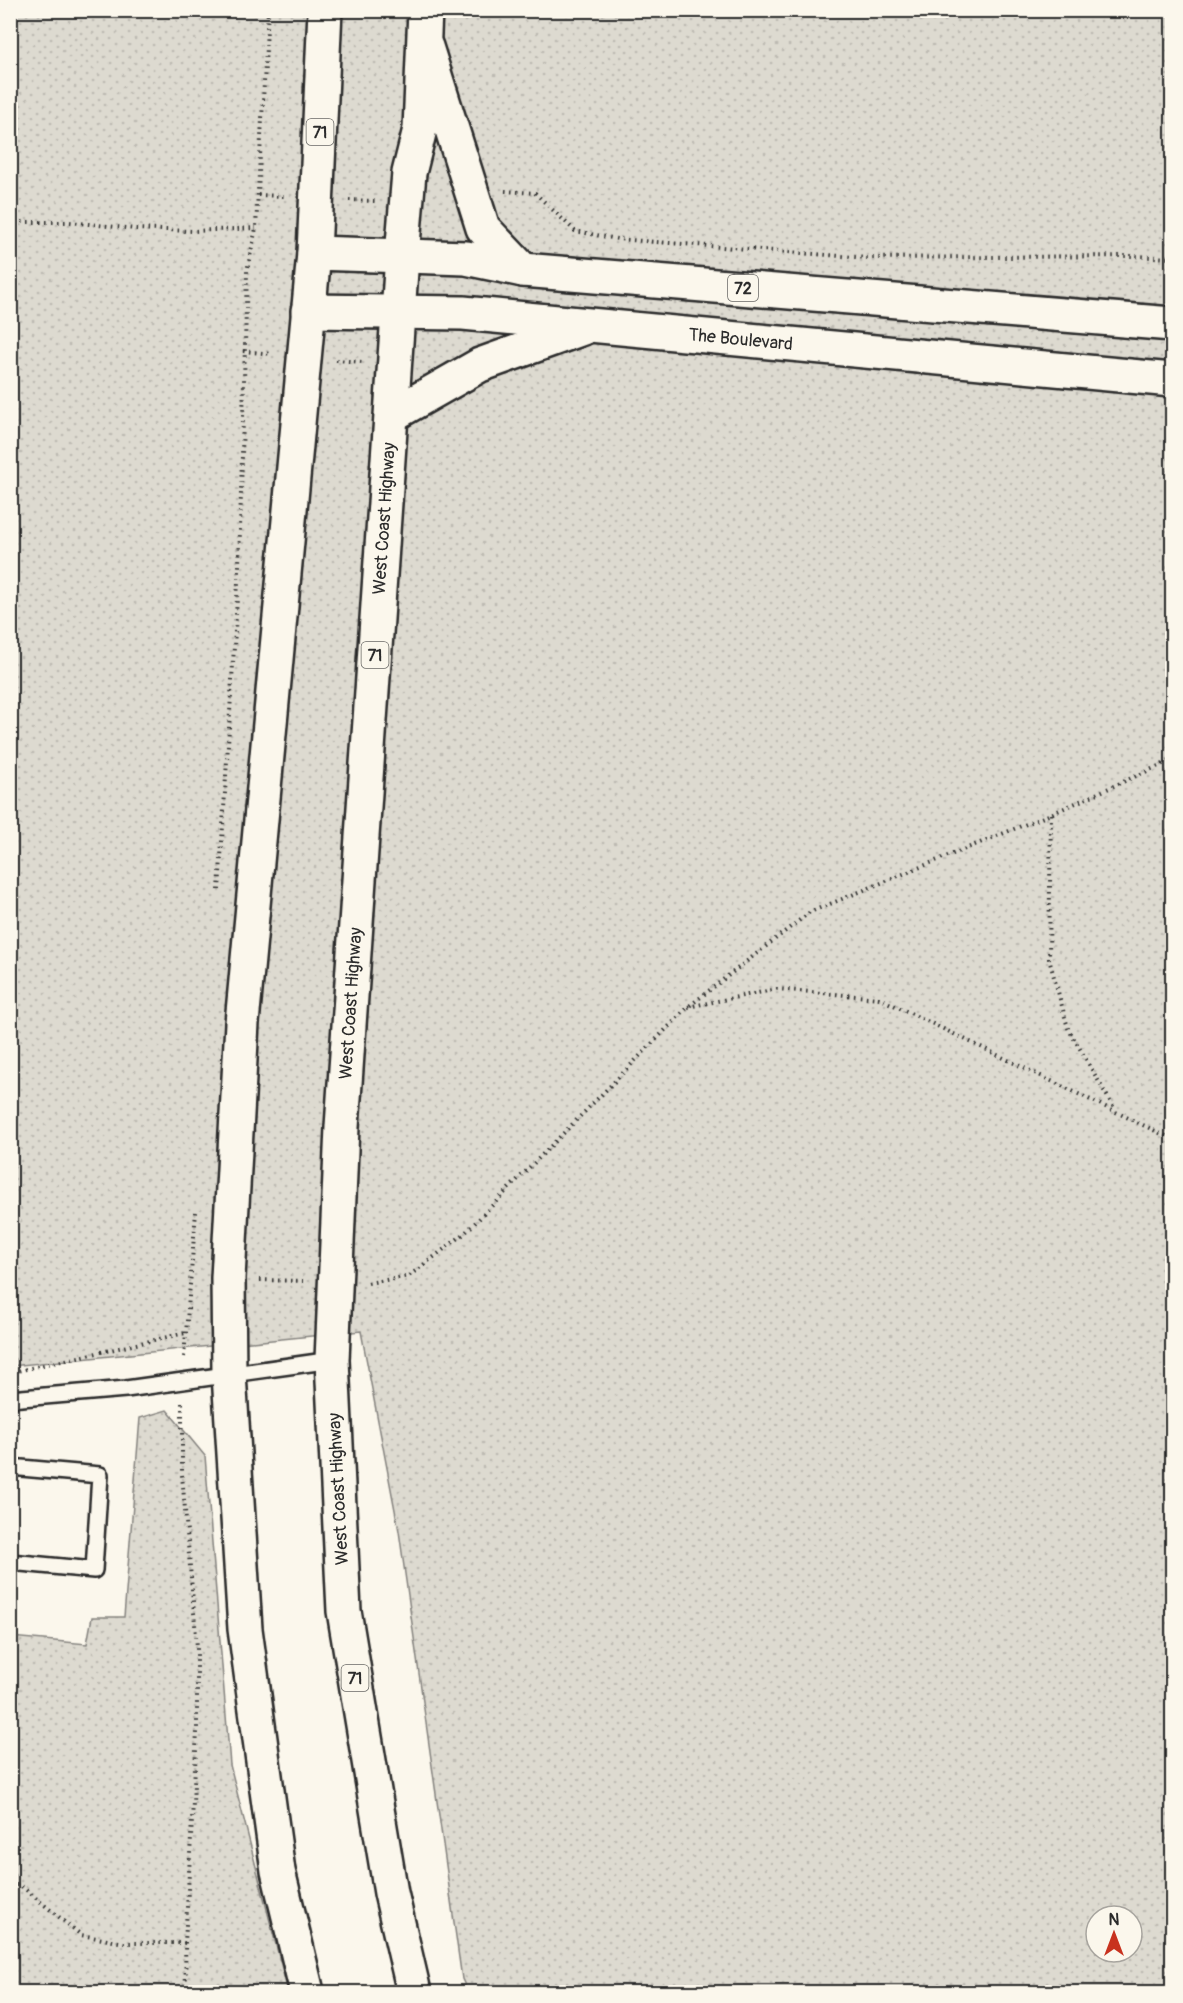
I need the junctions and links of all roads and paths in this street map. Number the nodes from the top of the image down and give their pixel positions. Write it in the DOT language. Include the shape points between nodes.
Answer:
graph roads {
  1 [pos="325,10"];
  2 [pos="424,25"];
  3 [pos="258,195"];
  4 [pos="317,198"];
  5 [pos="473,201"];
  6 [pos="408,203"];
  7 [pos="10,222"];
  8 [pos="256,228"];
  9 [pos="314,254"];
  10 [pos="402,256"];
  11 [pos="1173,258"];
  12 [pos="523,270"];
  13 [pos="308,311"];
  14 [pos="399,312"];
  15 [pos="1173,324"];
  16 [pos="588,327"];
  17 [pos="1173,380"];
  18 [pos="392,415"];
  19 [pos="1173,760"];
  20 [pos="1051,814"];
  21 [pos="688,1007"];
  22 [pos="1114,1109"];
  23 [pos="1173,1139"];
  24 [pos="228,1278"];
  25 [pos="190,1280"];
  26 [pos="336,1283"];
  27 [pos="185,1333"];
  28 [pos="332,1360"];
  29 [pos="10,1373"];
  30 [pos="229,1374"];
  31 [pos="10,1399"];
  32 [pos="10,1467"];
  33 [pos="10,1562"];
  34 [pos="10,1885"];
  35 [pos="185,1943"];
  36 [pos="307,1992"];
  37 [pos="414,1992"];
  1 -- 4 [label="main road, 71"];
  2 -- 5 [label="main road"];
  2 -- 6 [label="main road, West Coast Highway / 71" via="420,129 409,173"];
  3 -- 4 [label="path"];
  4 -- 6 [label="path"];
  4 -- 9 [label="main road, 71"];
  5 -- 11 [label="path" via="498,190 535,194 575,231 617,239 867,258"];
  5 -- 12 [label="main road" via="483,228"];
  6 -- 10 [label="main road, West Coast Highway / 71"];
  7 -- 8 [label="path" via="70,222 182,231"];
  9 -- 10 [label="main road, 72"];
  9 -- 13 [label="main road, 71"];
  10 -- 12 [label="main road, 72" via="466,258"];
  10 -- 14 [label="main road, West Coast Highway / 71"];
  12 -- 15 [label="main road, 72"];
  13 -- 14 [label="main road, The Boulevard"];
  13 -- 24 [label="main road, 71" via="242,1023"];
  14 -- 16 [label="main road, The Boulevard" via="463,313"];
  14 -- 18 [label="main road, West Coast Highway / 71"];
  16 -- 17 [label="main road, The Boulevard"];
  16 -- 18 [label="main road" via="480,365"];
  18 -- 26 [label="main road, West Coast Highway / 71" via="342,1115"];
  19 -- 20 [label="path"];
  20 -- 21 [label="path" via="810,912"];
  20 -- 22 [label="path" via="1049,959 1068,1028"];
  21 -- 22 [label="path" via="777,989 879,998"];
  21 -- 26 [label="path" via="464,1234 409,1276 378,1283"];
  22 -- 23 [label="path"];
  24 -- 25 [label="path"];
  24 -- 26 [label="path"];
  24 -- 30 [label="main road, 71"];
  26 -- 28 [label="main road, West Coast Highway / 71"];
  27 -- 29 [label="path"];
  28 -- 30 [label="lane"];
  28 -- 37 [label="main road, West Coast Highway / 71" via="344,1611 391,1893"];
  30 -- 31 [label="lane" via="126,1389"];
  30 -- 36 [label="main road, 71" via="244,1629 278,1871"];
  32 -- 33 [label="lane" via="100,1475 94,1570"];
  34 -- 35 [label="path" via="20,1885 81,1935 124,1943"];
}
